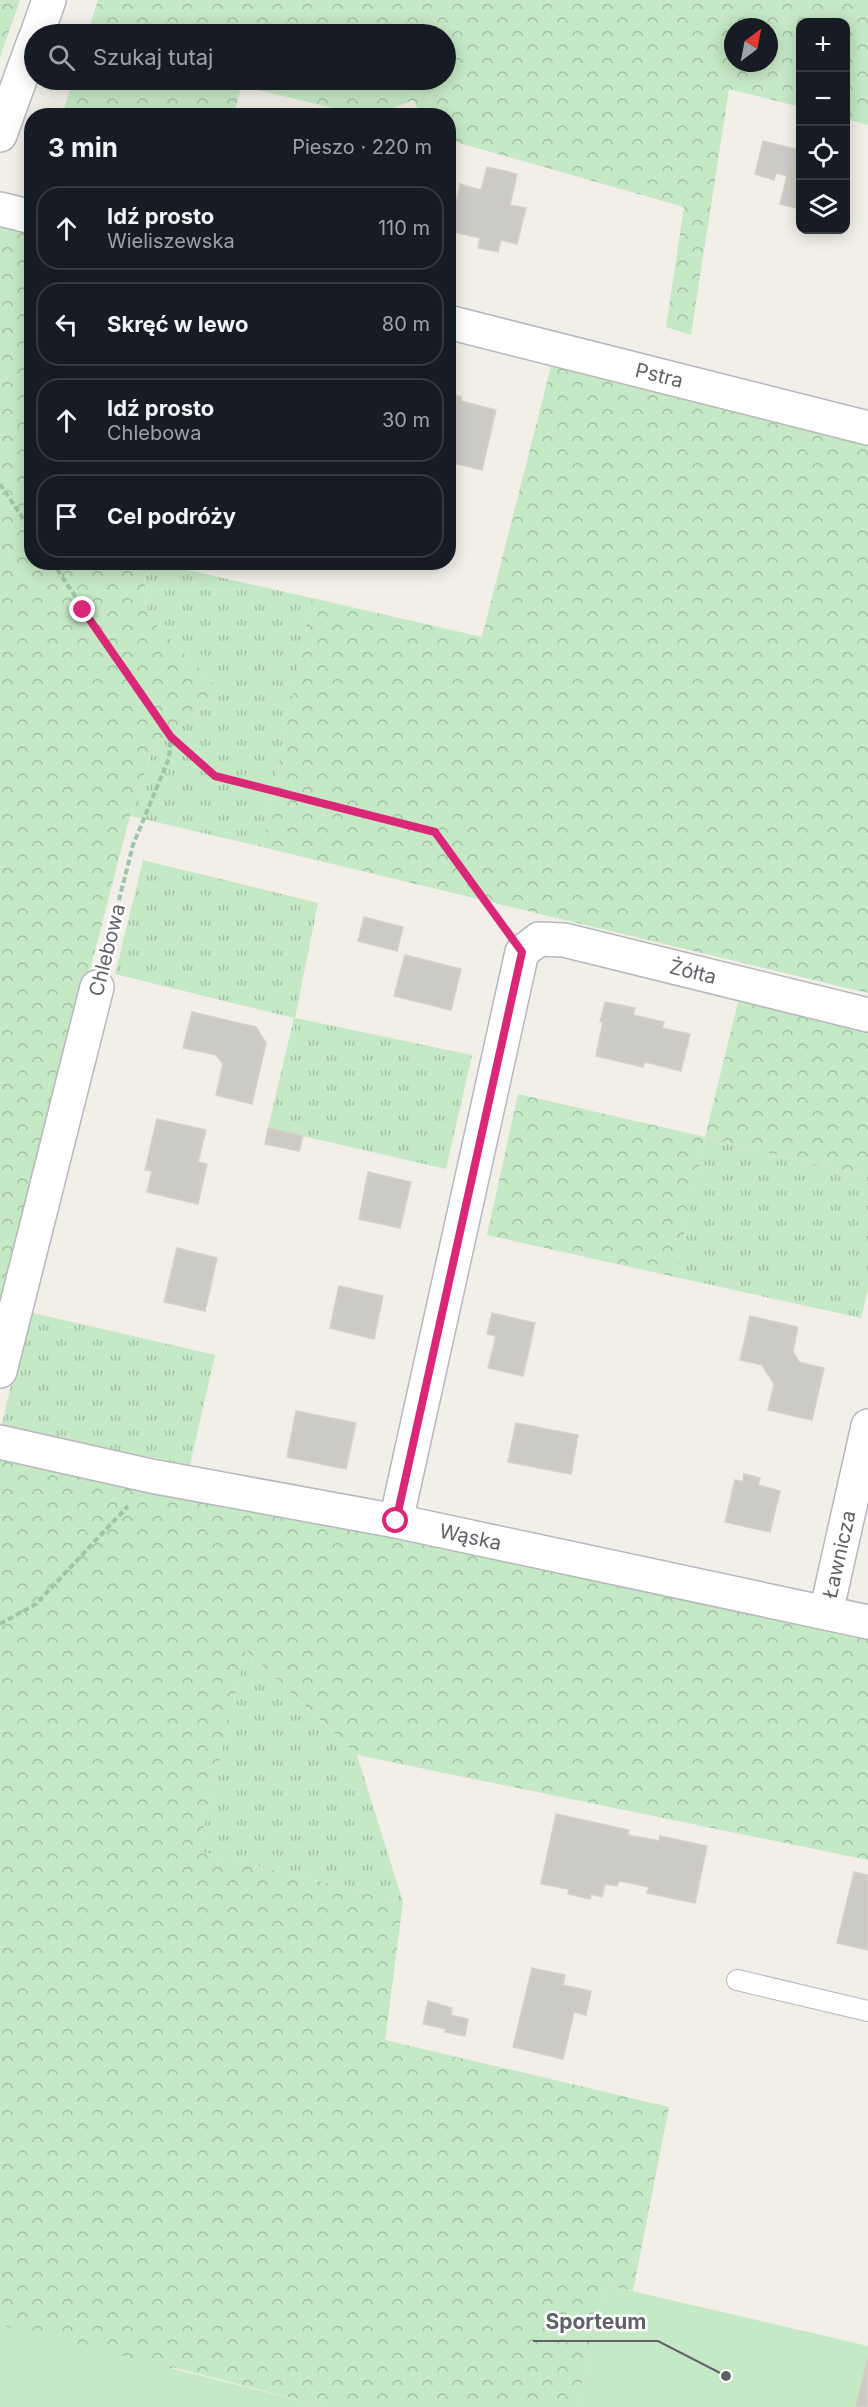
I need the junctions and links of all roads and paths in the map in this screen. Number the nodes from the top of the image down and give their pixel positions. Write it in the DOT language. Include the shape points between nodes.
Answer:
graph roads {
  1 [pos="50,0"];
  2 [pos="41,24"];
  3 [pos="24,69"];
  4 [pos="0,135"];
  5 [pos="0,209"];
  6 [pos="24,215"];
  7 [pos="456,324"];
  8 [pos="868,428"];
  9 [pos="0,484"];
  10 [pos="24,519"];
  11 [pos="57,570"];
  12 [pos="171,737"];
  13 [pos="522,952"];
  14 [pos="97,987"];
  15 [pos="868,1015"];
  16 [pos="0,1371"];
  17 [pos="868,1426"];
  18 [pos="0,1442"];
  19 [pos="151,1476"];
  20 [pos="396,1521"];
  21 [pos="826,1613"];
  22 [pos="868,1622"];
  23 [pos="0,1624"];
  24 [pos="737,1980"];
  25 [pos="868,2011"];
  1 -- 2 [label="street"];
  3 -- 4 [label="street"];
  5 -- 6 [label="street"];
  7 -- 8 [label="street, Pstra"];
  9 -- 10 [label="path"];
  11 -- 12 [label="path"];
  12 -- 13 [label="path" via="215,776 435,832"];
  12 -- 14 [label="path, Chlebowa" via="169,758 133,845"];
  13 -- 15 [label="street, Żółta" via="539,939 564,940"];
  13 -- 20 [label="street"];
  14 -- 16 [label="street, Chlebowa"];
  17 -- 21 [label="street, Ławnicza"];
  18 -- 19 [label="street, Wąska"];
  19 -- 20 [label="street, Wąska"];
  19 -- 23 [label="path" via="136,1498 36,1604"];
  20 -- 21 [label="street, Wąska"];
  21 -- 22 [label="street, Wąska"];
  24 -- 25 [label="lane"];
}
